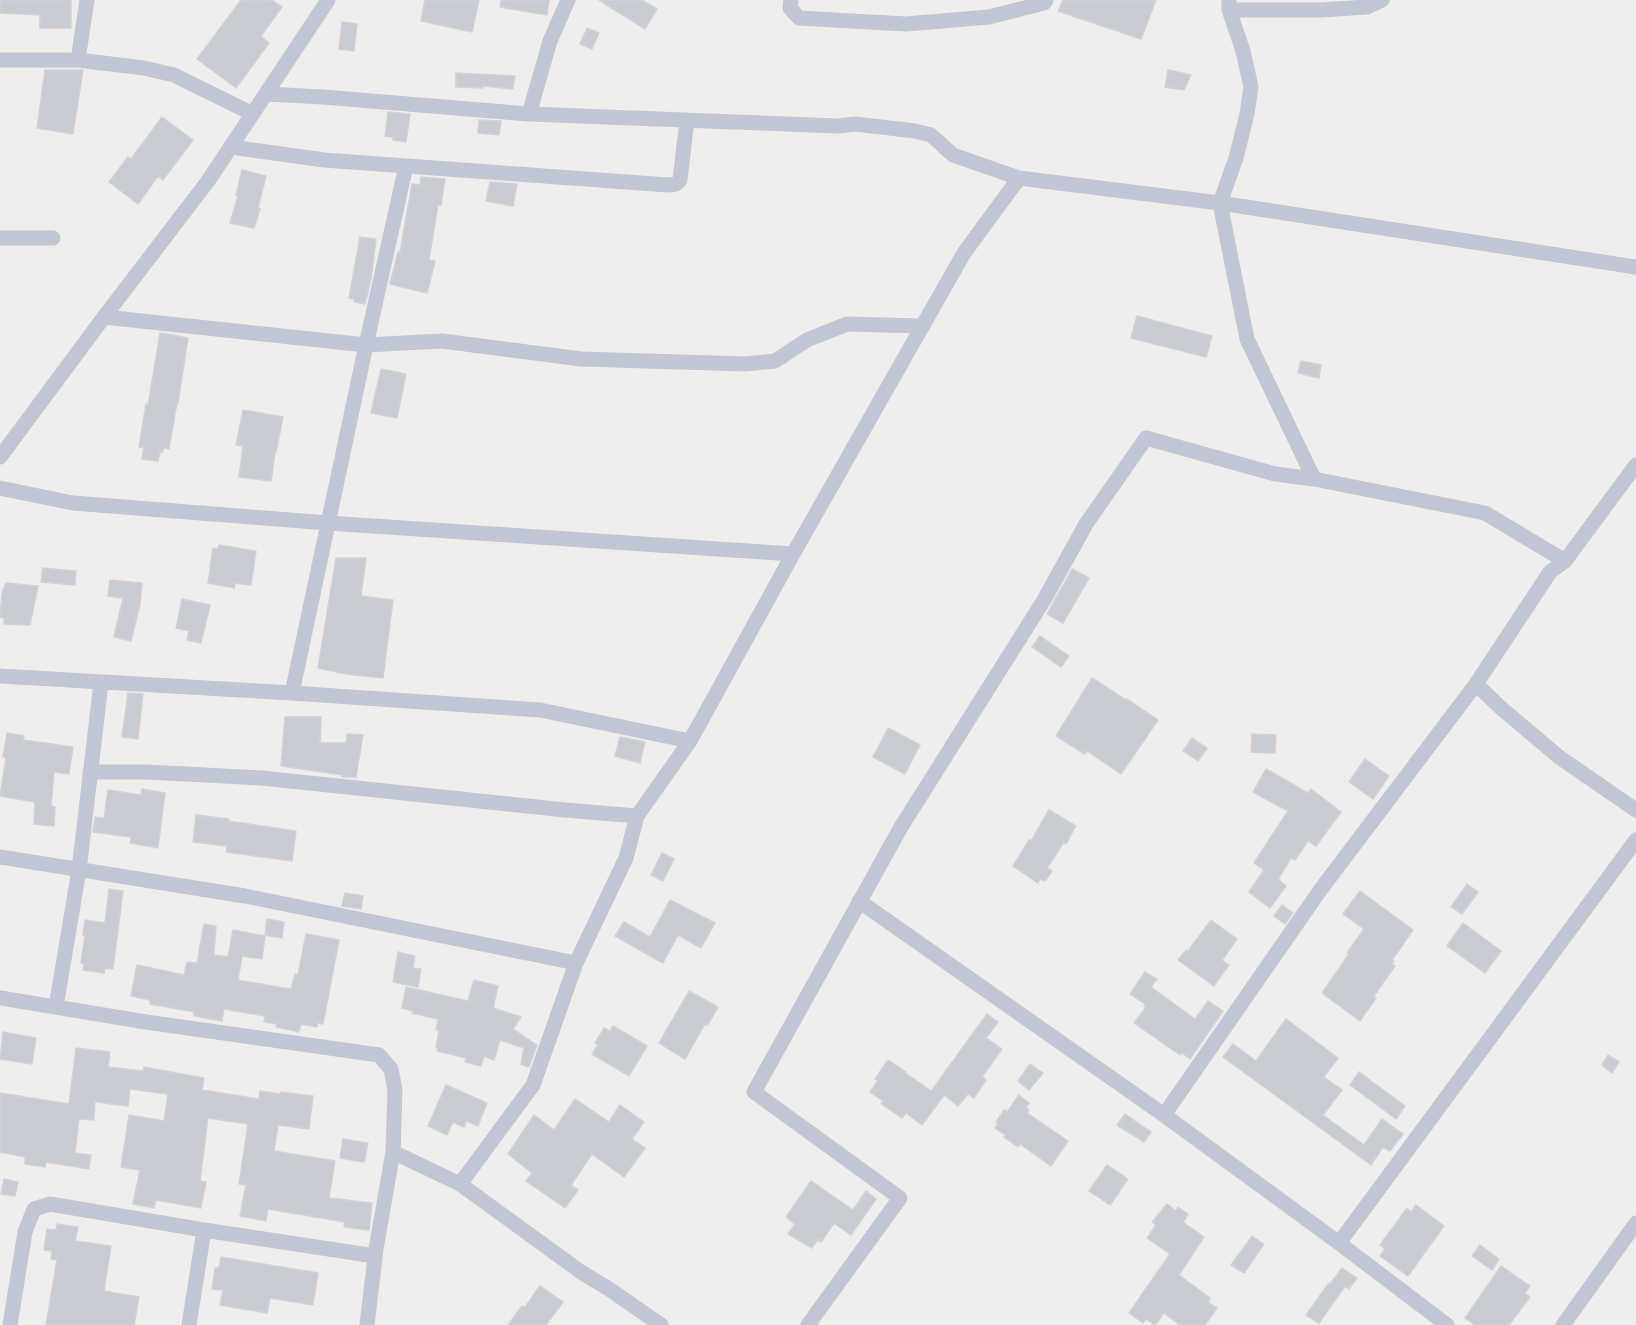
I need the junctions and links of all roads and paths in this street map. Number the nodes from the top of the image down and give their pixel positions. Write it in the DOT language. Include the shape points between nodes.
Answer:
graph roads {
  1 [pos="87,0"];
  2 [pos="328,0"];
  3 [pos="568,0"];
  4 [pos="791,0"];
  5 [pos="1046,0"];
  6 [pos="1382,0"];
  7 [pos="1229,5"];
  8 [pos="0,60"];
  9 [pos="78,60"];
  10 [pos="266,94"];
  11 [pos="253,114"];
  12 [pos="529,114"];
  13 [pos="687,120"];
  14 [pos="231,147"];
  15 [pos="406,166"];
  16 [pos="1019,178"];
  17 [pos="1220,203"];
  18 [pos="0,238"];
  19 [pos="53,238"];
  20 [pos="1636,267"];
  21 [pos="104,317"];
  22 [pos="923,326"];
  23 [pos="366,345"];
  24 [pos="0,457"];
  25 [pos="1636,465"];
  26 [pos="1314,479"];
  27 [pos="0,488"];
  28 [pos="328,523"];
  29 [pos="794,554"];
  30 [pos="1565,561"];
  31 [pos="0,676"];
  32 [pos="101,683"];
  33 [pos="1476,684"];
  34 [pos="292,693"];
  35 [pos="690,741"];
  36 [pos="90,772"];
  37 [pos="1636,810"];
  38 [pos="638,816"];
  39 [pos="1636,840"];
  40 [pos="0,857"];
  41 [pos="79,870"];
  42 [pos="859,901"];
  43 [pos="576,963"];
  44 [pos="0,998"];
  45 [pos="56,1007"];
  46 [pos="1164,1115"];
  47 [pos="393,1152"];
  48 [pos="460,1184"];
  49 [pos="1636,1223"];
  50 [pos="204,1230"];
  51 [pos="1339,1243"];
  52 [pos="375,1256"];
  53 [pos="655,1324"];
  54 [pos="10,1325"];
  55 [pos="189,1325"];
  56 [pos="367,1325"];
  57 [pos="808,1325"];
  58 [pos="1447,1325"];
  59 [pos="1563,1325"];
  1 -- 9 [label="street"];
  2 -- 10 [label="street"];
  3 -- 12 [label="street" via="550,41"];
  4 -- 5 [label="street" via="790,8 799,18 906,24 989,17"];
  6 -- 7 [label="street" via="1367,7 1321,10"];
  7 -- 17 [label="street" via="1251,87 1236,158"];
  8 -- 9 [label="street"];
  9 -- 11 [label="street" via="174,75"];
  10 -- 11 [label="street"];
  10 -- 12 [label="street"];
  11 -- 14 [label="street"];
  12 -- 13 [label="street"];
  13 -- 15 [label="street" via="680,180 676,184"];
  13 -- 16 [label="street" via="855,124 915,131 931,135 953,155"];
  14 -- 15 [label="street"];
  14 -- 21 [label="street"];
  15 -- 23 [label="street"];
  16 -- 17 [label="street"];
  16 -- 22 [label="street" via="964,254"];
  17 -- 20 [label="street"];
  17 -- 26 [label="street" via="1247,339"];
  18 -- 19 [label="street"];
  21 -- 23 [label="street"];
  21 -- 24 [label="street"];
  22 -- 23 [label="street" via="847,324 807,340 775,360 746,364 581,359 442,341"];
  22 -- 29 [label="street"];
  23 -- 28 [label="street"];
  25 -- 30 [label="street"];
  26 -- 30 [label="street" via="1485,513"];
  26 -- 42 [label="street" via="1275,474 1146,438 1086,524 1044,600"];
  27 -- 28 [label="street" via="73,503"];
  28 -- 29 [label="street"];
  28 -- 34 [label="street"];
  29 -- 35 [label="street"];
  30 -- 33 [label="street" via="1550,572"];
  31 -- 32 [label="street"];
  32 -- 34 [label="street"];
  32 -- 36 [label="street"];
  33 -- 37 [label="street" via="1559,757"];
  33 -- 46 [label="street" via="1321,889"];
  34 -- 35 [label="street" via="540,710"];
  35 -- 38 [label="street"];
  36 -- 38 [label="street" via="262,778"];
  36 -- 41 [label="street"];
  38 -- 43 [label="street" via="626,858"];
  39 -- 51 [label="street"];
  40 -- 41 [label="street"];
  41 -- 43 [label="street" via="245,896"];
  41 -- 45 [label="street"];
  42 -- 46 [label="street"];
  42 -- 57 [label="street" via="754,1092 900,1198"];
  43 -- 48 [label="street" via="533,1085"];
  44 -- 45 [label="street"];
  45 -- 47 [label="street" via="379,1054 392,1070 395,1090"];
  46 -- 51 [label="street"];
  47 -- 48 [label="street"];
  47 -- 52 [label="street"];
  48 -- 53 [label="street"];
  49 -- 59 [label="street"];
  50 -- 52 [label="street"];
  50 -- 54 [label="street" via="50,1204 34,1209 25,1232"];
  50 -- 55 [label="street"];
  51 -- 58 [label="street"];
  52 -- 56 [label="street"];
}
